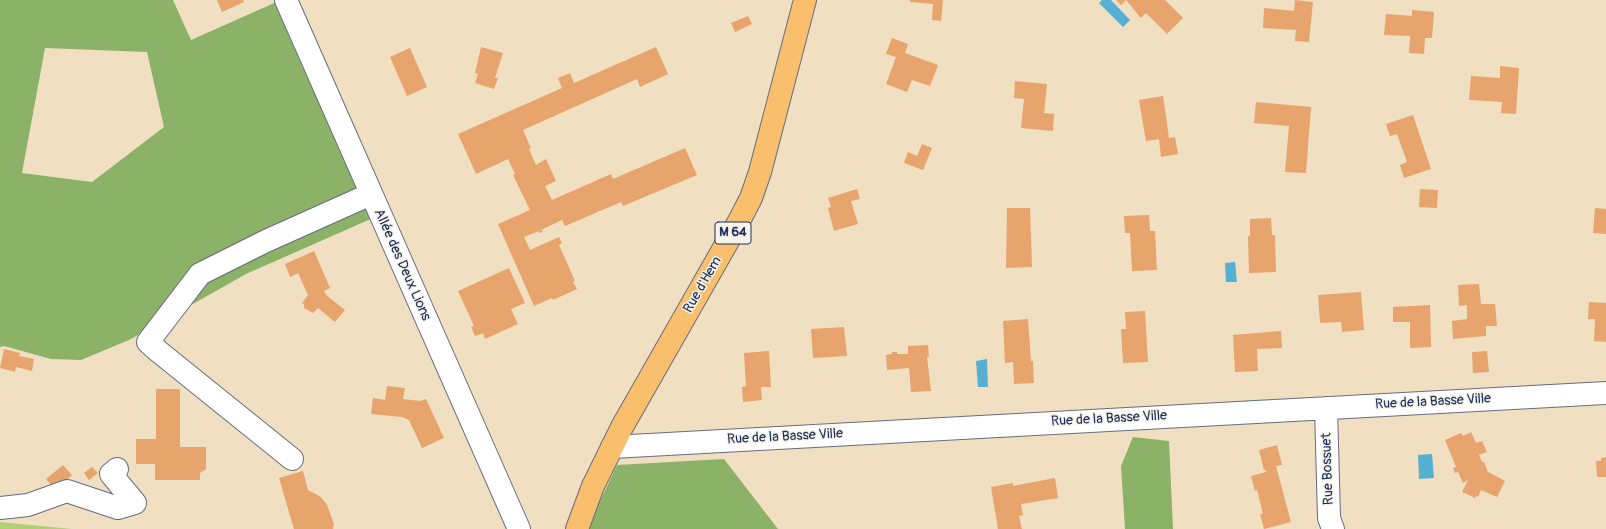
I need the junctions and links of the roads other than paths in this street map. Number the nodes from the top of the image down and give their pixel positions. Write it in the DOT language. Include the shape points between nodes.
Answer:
graph roads {
  1 [pos="286,0"];
  2 [pos="805,0"];
  3 [pos="371,194"];
  4 [pos="1606,393"];
  5 [pos="1326,408"];
  6 [pos="612,447"];
  7 [pos="292,459"];
  8 [pos="117,469"];
  9 [pos="0,508"];
  10 [pos="519,529"];
  11 [pos="577,529"];
  12 [pos="1334,529"];
  1 -- 3 [label="street, Allée des Deux Lions"];
  2 -- 6 [label="main road, Rue d'Hem / M 64" via="751,198"];
  3 -- 7 [label="street" via="200,274 148,342"];
  3 -- 10 [label="street, Allée des Deux Lions"];
  4 -- 5 [label="street, Rue de la Basse Ville"];
  5 -- 6 [label="street, Rue de la Basse Ville"];
  5 -- 12 [label="street, Rue Bossuet" via="1329,518"];
  6 -- 11 [label="main road, M 64" via="593,486"];
  8 -- 9 [label="street" via="111,474 135,503 118,508 67,491 28,505"];
}
